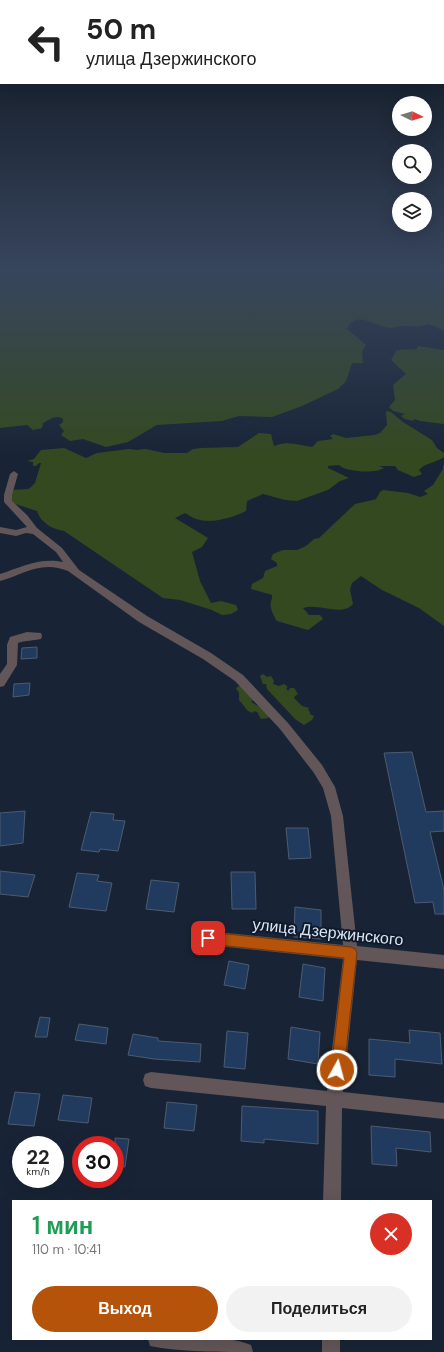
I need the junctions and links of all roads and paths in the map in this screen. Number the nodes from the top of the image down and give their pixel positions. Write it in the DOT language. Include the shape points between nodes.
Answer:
graph roads {
  1 [pos="14,474"];
  2 [pos="0,530"];
  3 [pos="37,532"];
  4 [pos="82,577"];
  5 [pos="0,578"];
  6 [pos="37,636"];
  7 [pos="0,683"];
  8 [pos="208,938"];
  9 [pos="351,953"];
  10 [pos="444,962"];
  11 [pos="151,1080"];
  12 [pos="334,1099"];
  13 [pos="444,1111"];
  14 [pos="332,1200"];
  15 [pos="164,1340"];
  16 [pos="331,1340"];
  17 [pos="244,1352"];
  18 [pos="331,1352"];
  1 -- 3 [label="street" via="8,502"];
  2 -- 3 [label="street" via="16,533 26,530"];
  3 -- 4 [label="street" via="59,550"];
  4 -- 5 [label="street" via="62,566 43,563"];
  4 -- 9 [label="street" via="143,619 239,678 284,726 324,778 332,793 337,816"];
  6 -- 7 [label="street" via="14,640 12,666"];
  8 -- 9 [label="street, улица Дзержинского"];
  9 -- 10 [label="street, улица Дзержинского"];
  9 -- 12 [label="street"];
  11 -- 12 [label="street"];
  12 -- 13 [label="street"];
  12 -- 14 [label="street"];
  15 -- 17 [label="street"];
  16 -- 18 [label="street"];
}
